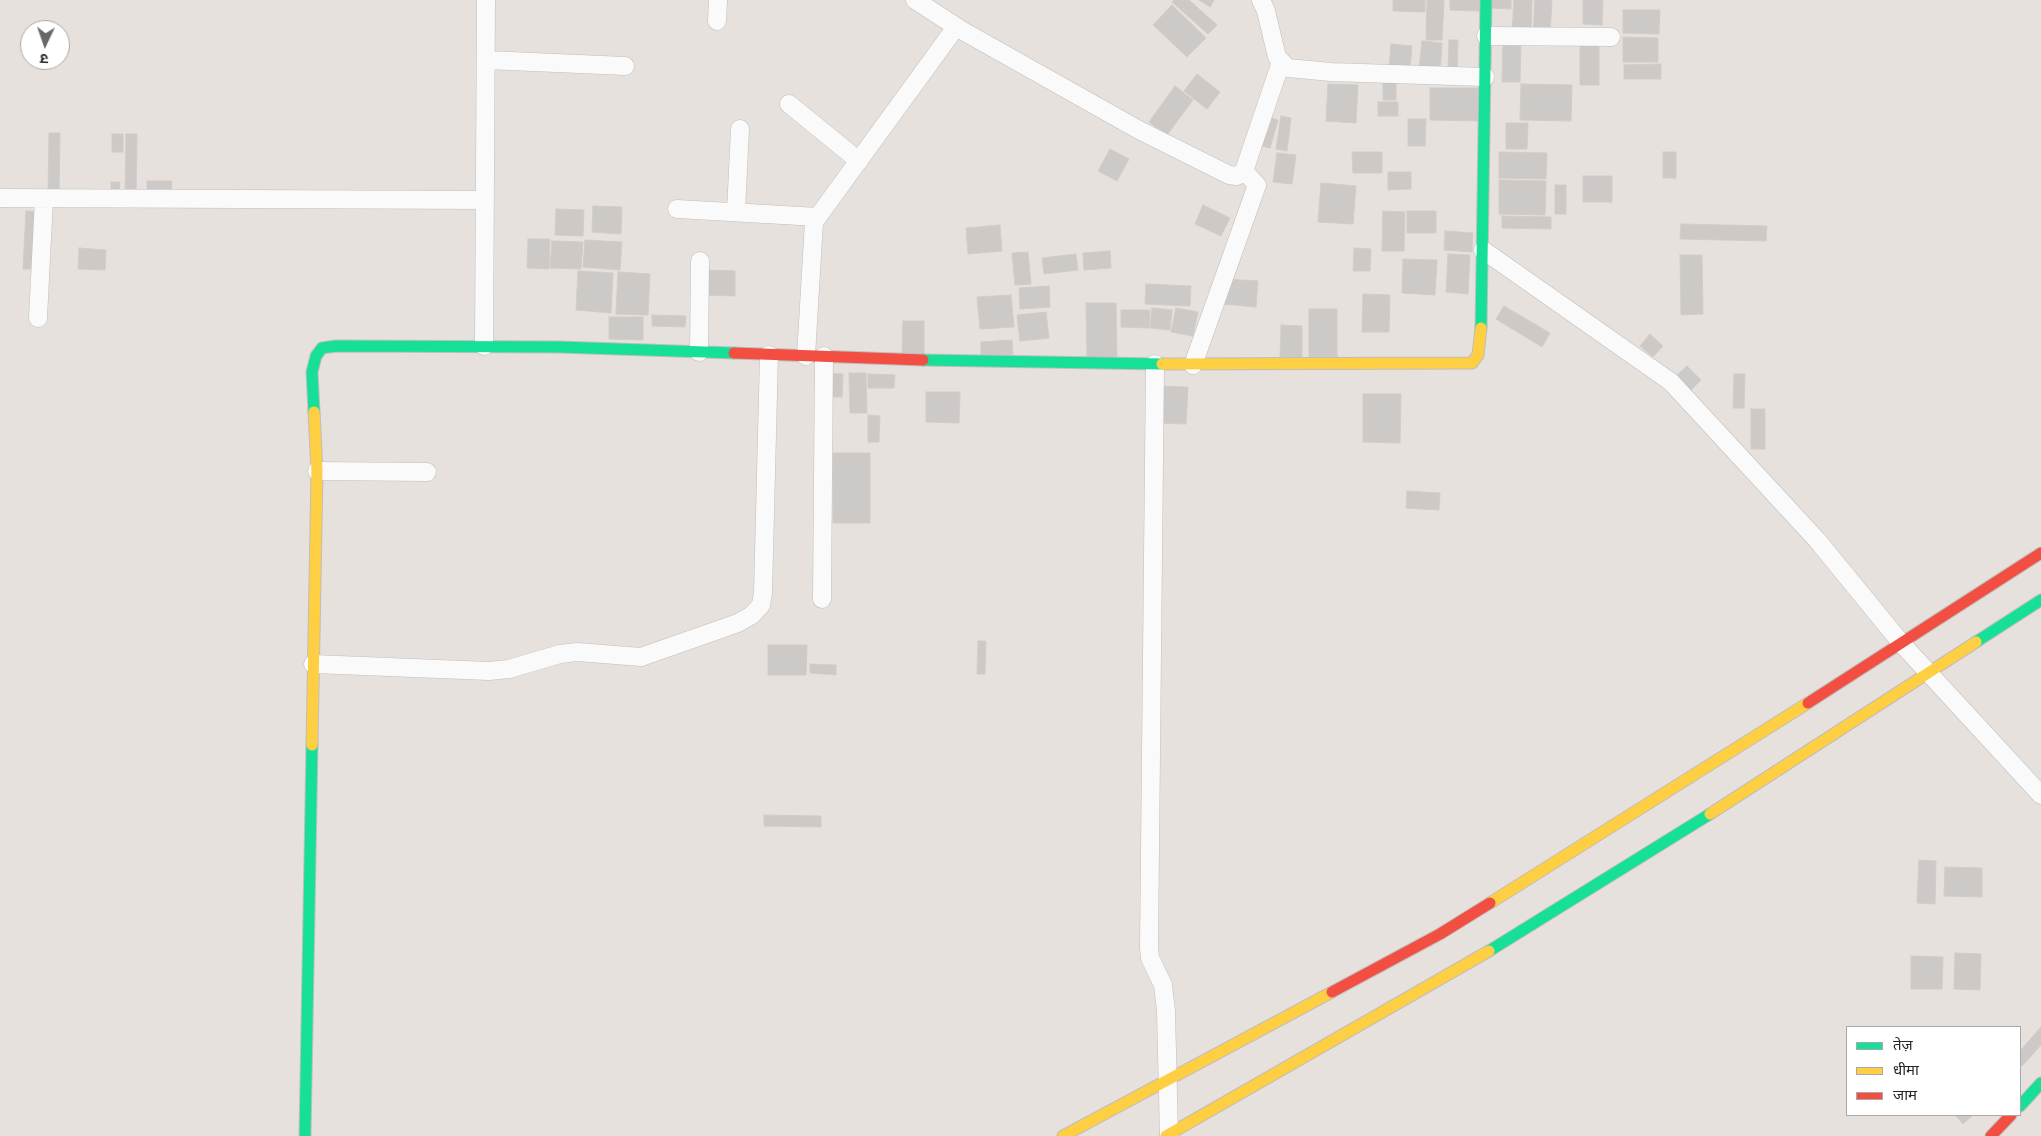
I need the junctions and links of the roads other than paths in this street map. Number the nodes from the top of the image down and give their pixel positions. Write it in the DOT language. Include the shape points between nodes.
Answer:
graph roads {
  1 [pos="486,0"];
  2 [pos="718,0"];
  3 [pos="915,0"];
  4 [pos="1261,0"];
  5 [pos="1486,0"];
  6 [pos="717,21"];
  7 [pos="956,27"];
  8 [pos="1486,36"];
  9 [pos="1611,37"];
  10 [pos="487,60"];
  11 [pos="1280,62"];
  12 [pos="625,66"];
  13 [pos="1485,77"];
  14 [pos="789,104"];
  15 [pos="740,129"];
  16 [pos="859,161"];
  17 [pos="1244,172"];
  18 [pos="0,198"];
  19 [pos="44,199"];
  20 [pos="485,200"];
  21 [pos="677,209"];
  22 [pos="736,212"];
  23 [pos="818,217"];
  24 [pos="1483,250"];
  25 [pos="700,261"];
  26 [pos="38,318"];
  27 [pos="484,346"];
  28 [pos="699,352"];
  29 [pos="769,355"];
  30 [pos="806,356"];
  31 [pos="824,356"];
  32 [pos="1155,364"];
  33 [pos="1193,364"];
  34 [pos="317,471"];
  35 [pos="427,472"];
  36 [pos="2041,553"];
  37 [pos="822,599"];
  38 [pos="2041,600"];
  39 [pos="1902,644"];
  40 [pos="313,664"];
  41 [pos="1929,673"];
  42 [pos="2041,795"];
  43 [pos="1166,1082"];
  44 [pos="2041,1083"];
  45 [pos="2021,1105"];
  46 [pos="2010,1116"];
  47 [pos="305,1136"];
  48 [pos="1063,1136"];
  49 [pos="1168,1136"];
  50 [pos="1991,1136"];
  1 -- 10 [label="street"];
  2 -- 6 [label="street"];
  3 -- 7 [label="street"];
  4 -- 11 [label="street"];
  5 -- 8 [label="street"];
  7 -- 16 [label="street"];
  7 -- 17 [label="street" via="1139,130 1220,171 1237,176"];
  8 -- 9 [label="street"];
  8 -- 13 [label="street"];
  10 -- 12 [label="street"];
  10 -- 20 [label="street"];
  11 -- 13 [label="street" via="1292,69 1331,72"];
  11 -- 17 [label="street"];
  13 -- 24 [label="street"];
  14 -- 16 [label="street"];
  15 -- 22 [label="street"];
  16 -- 23 [label="street"];
  17 -- 33 [label="street" via="1257,185"];
  18 -- 19 [label="street"];
  19 -- 20 [label="street"];
  19 -- 26 [label="street"];
  20 -- 27 [label="street"];
  21 -- 22 [label="street"];
  22 -- 23 [label="street"];
  23 -- 30 [label="street" via="814,222 812,243"];
  24 -- 33 [label="street" via="1481,339 1478,356 1472,363"];
  24 -- 39 [label="street" via="1671,382 1817,540"];
  25 -- 28 [label="street"];
  27 -- 28 [label="street"];
  27 -- 34 [label="street" via="322,348 312,372"];
  28 -- 29 [label="street"];
  29 -- 30 [label="street"];
  29 -- 40 [label="street" via="764,593 761,605 752,615 738,623 641,657 577,652 489,671"];
  30 -- 31 [label="street"];
  31 -- 32 [label="street"];
  31 -- 37 [label="street"];
  32 -- 33 [label="street"];
  32 -- 43 [label="street" via="1149,948 1150,958 1163,985"];
  34 -- 35 [label="street"];
  34 -- 40 [label="street"];
  36 -- 39 [label="street"];
  38 -- 41 [label="street"];
  39 -- 41 [label="street"];
  39 -- 43 [label="street" via="1440,934"];
  40 -- 47 [label="street"];
  41 -- 42 [label="street"];
  41 -- 49 [label="street" via="1608,879 1471,962"];
  43 -- 48 [label="street"];
  43 -- 49 [label="street"];
  44 -- 45 [label="street"];
  46 -- 50 [label="street"];
}
